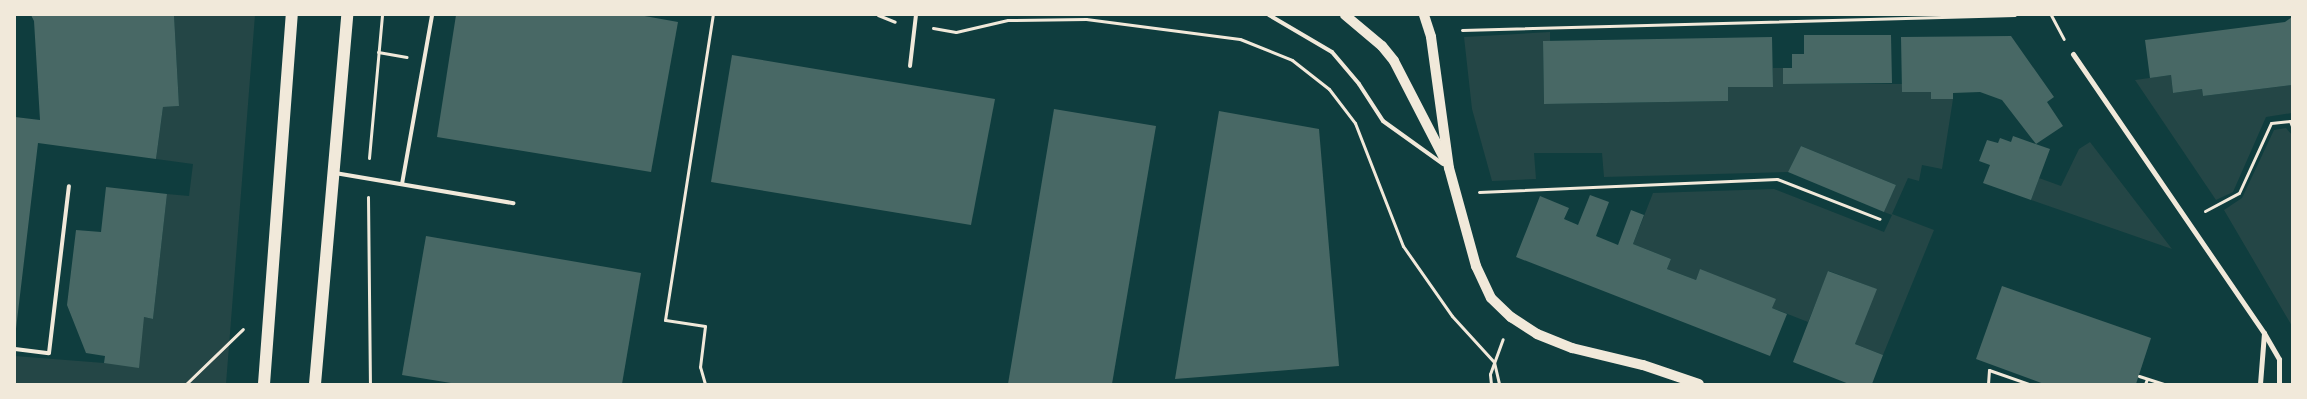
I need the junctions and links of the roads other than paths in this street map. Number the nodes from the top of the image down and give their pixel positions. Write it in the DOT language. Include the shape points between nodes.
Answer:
graph roads {
  1 [pos="292,15"];
  2 [pos="347,15"];
  3 [pos="432,15"];
  4 [pos="916,15"];
  5 [pos="1269,15"];
  6 [pos="1345,15"];
  7 [pos="1424,15"];
  8 [pos="2072,54"];
  9 [pos="910,66"];
  10 [pos="1449,168"];
  11 [pos="333,172"];
  12 [pos="402,184"];
  13 [pos="69,186"];
  14 [pos="512,203"];
  15 [pos="2264,333"];
  16 [pos="15,349"];
  17 [pos="264,384"];
  18 [pos="315,384"];
  19 [pos="1698,384"];
  20 [pos="2260,384"];
  21 [pos="2279,384"];
  1 -- 17 [label="main road"];
  2 -- 11 [label="main road"];
  3 -- 12 [label="lane"];
  4 -- 9 [label="lane"];
  5 -- 10 [label="lane" via="1332,52 1359,84 1383,121"];
  6 -- 10 [label="main road" via="1382,46 1394,61"];
  7 -- 10 [label="main road" via="1432,37"];
  8 -- 15 [label="street"];
  10 -- 19 [label="main road" via="1476,266 1491,298 1511,317 1537,334 1572,348 1643,365"];
  11 -- 12 [label="lane"];
  11 -- 18 [label="main road"];
  12 -- 14 [label="lane"];
  13 -- 16 [label="lane" via="49,353"];
  15 -- 20 [label="street"];
  15 -- 21 [label="street" via="2279,359"];
}
